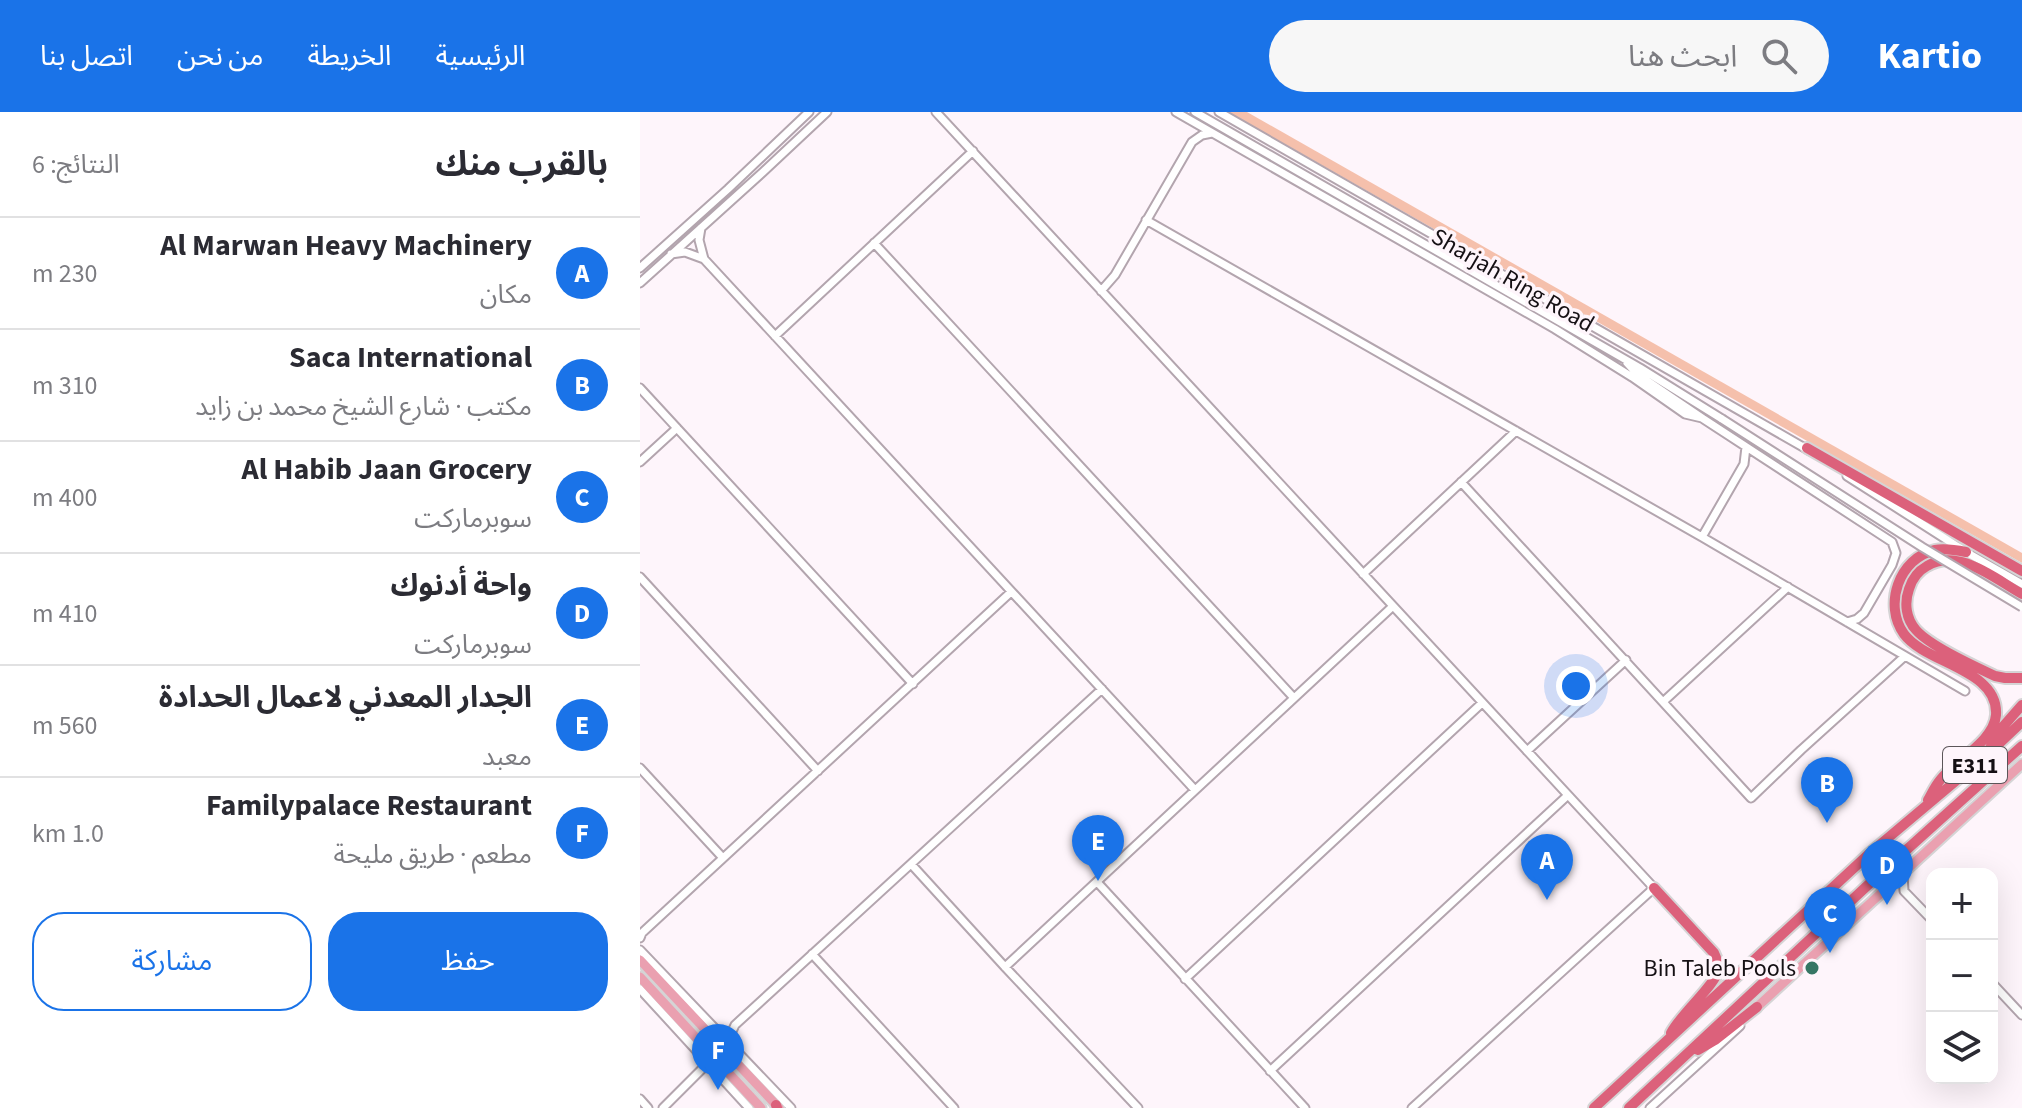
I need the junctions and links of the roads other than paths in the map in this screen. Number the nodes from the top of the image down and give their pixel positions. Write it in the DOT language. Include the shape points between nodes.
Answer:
graph roads {
  1 [pos="809,112"];
  2 [pos="827,112"];
  3 [pos="936,112"];
  4 [pos="1176,112"];
  5 [pos="1195,112"];
  6 [pos="1219,112"];
  7 [pos="1191,121"];
  8 [pos="1213,133"];
  9 [pos="1192,142"];
  10 [pos="973,151"];
  11 [pos="1146,220"];
  12 [pos="701,228"];
  13 [pos="874,243"];
  14 [pos="671,254"];
  15 [pos="704,259"];
  16 [pos="640,268"];
  17 [pos="640,283"];
  18 [pos="1101,291"];
  19 [pos="775,336"];
  20 [pos="1626,361"];
  21 [pos="640,388"];
  22 [pos="1702,418"];
  23 [pos="677,428"];
  24 [pos="1516,431"];
  25 [pos="1746,447"];
  26 [pos="1807,448"];
  27 [pos="1761,457"];
  28 [pos="640,462"];
  29 [pos="1744,464"];
  30 [pos="1461,482"];
  31 [pos="1702,537"];
  32 [pos="1966,552"];
  33 [pos="2022,571"];
  34 [pos="1363,574"];
  35 [pos="640,577"];
  36 [pos="2022,584"];
  37 [pos="1788,587"];
  38 [pos="1011,592"];
  39 [pos="2022,594"];
  40 [pos="1392,607"];
  41 [pos="2022,607"];
  42 [pos="1846,622"];
  43 [pos="1905,656"];
  44 [pos="1626,660"];
  45 [pos="2022,678"];
  46 [pos="913,684"];
  47 [pos="1102,689"];
  48 [pos="1965,691"];
  49 [pos="1294,698"];
  50 [pos="1664,701"];
  51 [pos="1482,703"];
  52 [pos="2022,705"];
  53 [pos="2022,722"];
  54 [pos="2022,746"];
  55 [pos="1527,751"];
  56 [pos="1989,753"];
  57 [pos="2022,764"];
  58 [pos="640,768"];
  59 [pos="818,771"];
  60 [pos="2022,772"];
  61 [pos="2007,778"];
  62 [pos="1195,790"];
  63 [pos="1567,796"];
  64 [pos="1925,806"];
  65 [pos="723,858"];
  66 [pos="911,864"];
  67 [pos="1903,872"];
  68 [pos="1097,882"];
  69 [pos="1654,888"];
  70 [pos="1926,914"];
  71 [pos="641,934"];
  72 [pos="640,950"];
  73 [pos="812,954"];
  74 [pos="640,960"];
  75 [pos="1005,967"];
  76 [pos="640,977"];
  77 [pos="1185,979"];
  78 [pos="640,989"];
  79 [pos="1998,989"];
  80 [pos="1757,1007"];
  81 [pos="2022,1015"];
  82 [pos="735,1025"];
  83 [pos="716,1028"];
  84 [pos="728,1040"];
  85 [pos="1668,1040"];
  86 [pos="1686,1056"];
  87 [pos="708,1063"];
  88 [pos="1270,1071"];
  89 [pos="640,1099"];
  90 [pos="778,1107"];
  91 [pos="648,1108"];
  92 [pos="663,1108"];
  93 [pos="749,1108"];
  94 [pos="761,1108"];
  95 [pos="791,1108"];
  96 [pos="954,1108"];
  97 [pos="1138,1108"];
  98 [pos="1305,1108"];
  99 [pos="1412,1108"];
  100 [pos="1594,1108"];
  101 [pos="1629,1108"];
  102 [pos="1650,1108"];
  1 -- 16 [label="street"];
  2 -- 12 [label="street"];
  3 -- 10 [label="street"];
  4 -- 7 [label="street"];
  5 -- 20 [label="street"];
  6 -- 26 [label="street, Sharjah Ring Road"];
  7 -- 8 [label="street"];
  7 -- 9 [label="street"];
  8 -- 9 [label="street"];
  8 -- 22 [label="street" via="1555,329 1685,414"];
  9 -- 11 [label="street"];
  10 -- 13 [label="street"];
  10 -- 18 [label="street"];
  11 -- 18 [label="street"];
  11 -- 24 [label="street"];
  12 -- 14 [label="street"];
  12 -- 15 [label="street"];
  13 -- 19 [label="street"];
  13 -- 49 [label="street"];
  14 -- 15 [label="street"];
  14 -- 17 [label="street"];
  15 -- 19 [label="street"];
  18 -- 34 [label="street"];
  19 -- 38 [label="street"];
  20 -- 22 [label="street"];
  20 -- 41 [label="street, bridge"];
  21 -- 23 [label="street"];
  22 -- 25 [label="street"];
  23 -- 28 [label="street"];
  23 -- 46 [label="street"];
  24 -- 30 [label="street"];
  24 -- 31 [label="street"];
  25 -- 27 [label="street"];
  25 -- 29 [label="street"];
  26 -- 32 [label="street, Sharjah Ring Road"];
  26 -- 33 [label="highway"];
  27 -- 29 [label="street"];
  27 -- 42 [label="street" via="1895,547 1894,560 1864,613"];
  29 -- 31 [label="street"];
  30 -- 34 [label="street"];
  30 -- 44 [label="street"];
  31 -- 37 [label="street"];
  32 -- 36 [label="street, Sharjah Ring Road"];
  32 -- 64 [label="highway" via="1942,549 1920,557 1905,570 1896,592 1902,632 1919,648 1981,682 1996,710 1991,729 1941,779"];
  34 -- 40 [label="street"];
  35 -- 59 [label="street"];
  37 -- 42 [label="street"];
  37 -- 50 [label="street"];
  38 -- 46 [label="street"];
  38 -- 47 [label="street"];
  39 -- 45 [label="highway" via="1972,566 1947,559 1917,574 1909,587 1907,610 1924,638 1995,676"];
  40 -- 49 [label="street"];
  40 -- 51 [label="street"];
  42 -- 43 [label="street"];
  43 -- 48 [label="street"];
  43 -- 50 [label="street" via="1751,798"];
  44 -- 50 [label="street"];
  44 -- 55 [label="street"];
  46 -- 59 [label="street"];
  47 -- 62 [label="street"];
  47 -- 66 [label="street"];
  49 -- 62 [label="street"];
  51 -- 55 [label="street"];
  51 -- 77 [label="street"];
  52 -- 56 [label="highway" via="1996,735"];
  53 -- 56 [label="highway, E311"];
  54 -- 86 [label="highway, E311"];
  55 -- 63 [label="street"];
  56 -- 64 [label="highway, E311"];
  57 -- 61 [label="main road"];
  58 -- 65 [label="street"];
  59 -- 65 [label="street"];
  60 -- 61 [label="main road"];
  61 -- 67 [label="main road"];
  62 -- 68 [label="street"];
  63 -- 69 [label="street"];
  63 -- 88 [label="street"];
  64 -- 85 [label="highway, E311"];
  65 -- 71 [label="street"];
  66 -- 73 [label="street"];
  66 -- 75 [label="street"];
  67 -- 70 [label="street" via="1904,891"];
  67 -- 80 [label="main road"];
  68 -- 75 [label="street"];
  68 -- 77 [label="street"];
  69 -- 85 [label="highway" via="1718,962 1716,977"];
  69 -- 99 [label="street"];
  72 -- 83 [label="street"];
  73 -- 82 [label="street"];
  73 -- 96 [label="street"];
  74 -- 90 [label="main road"];
  75 -- 97 [label="street"];
  76 -- 94 [label="main road"];
  77 -- 88 [label="street"];
  78 -- 87 [label="street"];
  79 -- 81 [label="street"];
  80 -- 86 [label="highway"];
  80 -- 102 [label="street"];
  82 -- 83 [label="street"];
  82 -- 84 [label="street"];
  83 -- 84 [label="street"];
  84 -- 95 [label="street"];
  85 -- 100 [label="highway, E311"];
  86 -- 101 [label="highway, E311"];
  87 -- 92 [label="street"];
  87 -- 93 [label="street"];
  88 -- 98 [label="street"];
  89 -- 91 [label="street"];
}
